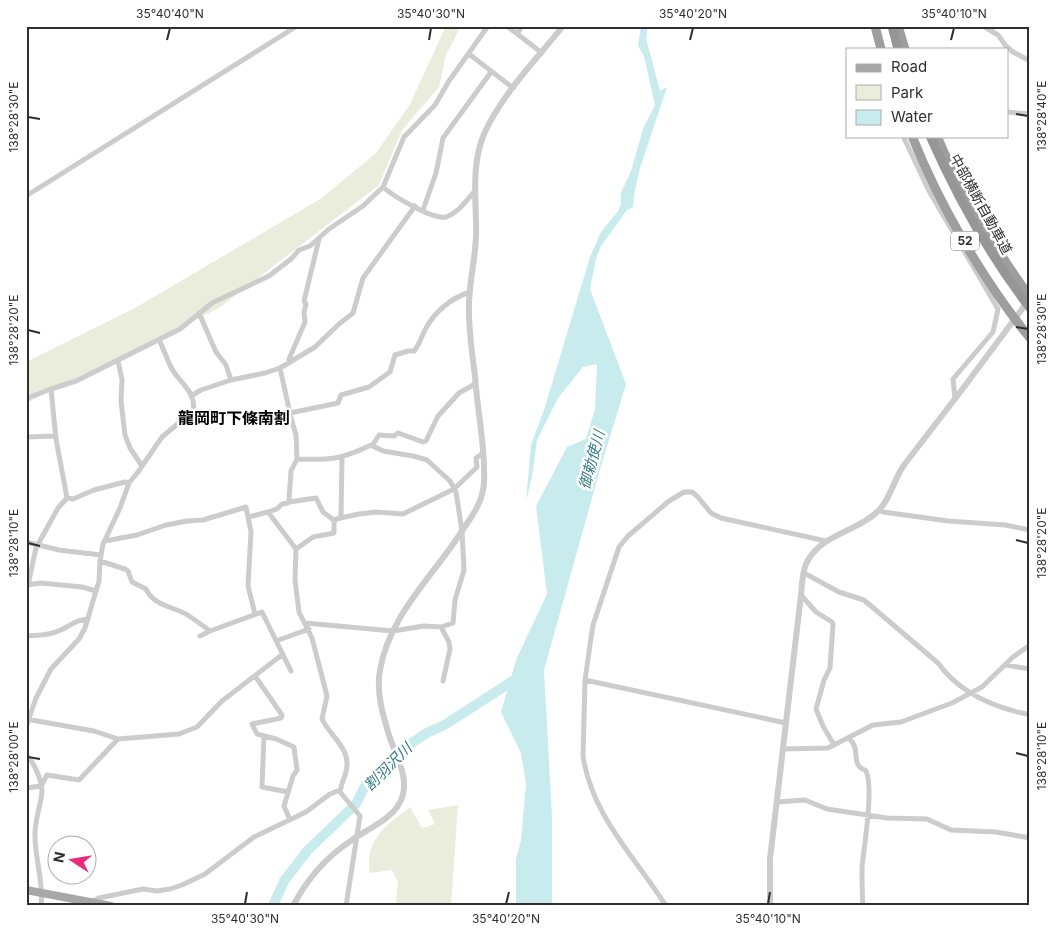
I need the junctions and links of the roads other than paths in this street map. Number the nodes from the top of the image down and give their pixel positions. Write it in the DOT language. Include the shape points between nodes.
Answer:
graph roads {
  1 [pos="297,26"];
  2 [pos="488,26"];
  3 [pos="507,26"];
  4 [pos="522,26"];
  5 [pos="564,26"];
  6 [pos="875,26"];
  7 [pos="892,26"];
  8 [pos="898,26"];
  9 [pos="983,26"];
  10 [pos="517,34"];
  11 [pos="881,48"];
  12 [pos="898,48"];
  13 [pos="905,48"];
  14 [pos="542,53"];
  15 [pos="469,54"];
  16 [pos="1030,62"];
  17 [pos="491,72"];
  18 [pos="513,88"];
  19 [pos="1008,112"];
  20 [pos="1030,114"];
  21 [pos="904,138"];
  22 [pos="913,138"];
  23 [pos="931,138"];
  24 [pos="937,138"];
  25 [pos="383,187"];
  26 [pos="475,191"];
  27 [pos="26,196"];
  28 [pos="415,206"];
  29 [pos="423,210"];
  30 [pos="319,239"];
  31 [pos="470,292"];
  32 [pos="1030,298"];
  33 [pos="1030,308"];
  34 [pos="199,313"];
  35 [pos="1014,318"];
  36 [pos="1030,338"];
  37 [pos="159,340"];
  38 [pos="118,361"];
  39 [pos="289,363"];
  40 [pos="280,368"];
  41 [pos="231,380"];
  42 [pos="475,384"];
  43 [pos="51,389"];
  44 [pos="191,396"];
  45 [pos="955,399"];
  46 [pos="26,400"];
  47 [pos="290,413"];
  48 [pos="26,436"];
  49 [pos="56,436"];
  50 [pos="372,446"];
  51 [pos="483,452"];
  52 [pos="342,458"];
  53 [pos="297,459"];
  54 [pos="142,466"];
  55 [pos="129,483"];
  56 [pos="454,489"];
  57 [pos="67,498"];
  58 [pos="289,502"];
  59 [pos="879,510"];
  60 [pos="268,512"];
  61 [pos="249,517"];
  62 [pos="341,518"];
  63 [pos="335,521"];
  64 [pos="1030,530"];
  65 [pos="462,531"];
  66 [pos="105,540"];
  67 [pos="26,542"];
  68 [pos="826,542"];
  69 [pos="38,544"];
  70 [pos="296,549"];
  71 [pos="100,558"];
  72 [pos="804,573"];
  73 [pos="27,585"];
  74 [pos="96,591"];
  75 [pos="801,595"];
  76 [pos="255,614"];
  77 [pos="88,619"];
  78 [pos="305,623"];
  79 [pos="441,627"];
  80 [pos="309,629"];
  81 [pos="210,631"];
  82 [pos="393,631"];
  83 [pos="26,636"];
  84 [pos="200,636"];
  85 [pos="276,641"];
  86 [pos="1030,645"];
  87 [pos="283,654"];
  88 [pos="1006,665"];
  89 [pos="1030,668"];
  90 [pos="291,671"];
  91 [pos="255,676"];
  92 [pos="585,680"];
  93 [pos="443,681"];
  94 [pos="971,694"];
  95 [pos="1030,715"];
  96 [pos="27,720"];
  97 [pos="786,723"];
  98 [pos="26,726"];
  99 [pos="264,736"];
  100 [pos="850,738"];
  101 [pos="118,739"];
  102 [pos="834,745"];
  103 [pos="783,749"];
  104 [pos="26,755"];
  105 [pos="41,786"];
  106 [pos="26,788"];
  107 [pos="340,790"];
  108 [pos="288,792"];
  109 [pos="777,802"];
  110 [pos="868,815"];
  111 [pos="290,820"];
  112 [pos="358,836"];
  113 [pos="1030,838"];
  114 [pos="26,890"];
  115 [pos="43,892"];
  116 [pos="93,902"];
  117 [pos="41,906"];
  118 [pos="112,906"];
  119 [pos="293,906"];
  120 [pos="346,906"];
  121 [pos="666,906"];
  122 [pos="770,906"];
  123 [pos="863,906"];
  1 -- 27 [label="street"];
  2 -- 15 [label="street"];
  3 -- 10 [label="street"];
  4 -- 10 [label="street"];
  5 -- 14 [label="street"];
  6 -- 11 [label="highway"];
  7 -- 12 [label="highway"];
  8 -- 13 [label="highway"];
  9 -- 16 [label="street"];
  10 -- 14 [label="street"];
  14 -- 18 [label="street"];
  15 -- 17 [label="street"];
  15 -- 25 [label="street" via="435,105 404,136"];
  17 -- 18 [label="street"];
  17 -- 29 [label="street" via="443,138 436,174"];
  18 -- 26 [label="street" via="484,135 476,162"];
  19 -- 20 [label="street"];
  21 -- 45 [label="street" via="929,192 998,309 993,332 953,379"];
  22 -- 35 [label="highway, 52" via="962,236"];
  23 -- 33 [label="highway, 中部横断自動車道" via="977,230"];
  24 -- 32 [label="highway, 52" via="982,225"];
  25 -- 28 [label="street"];
  25 -- 30 [label="street" via="364,206"];
  26 -- 29 [label="street" via="452,214 439,217"];
  26 -- 31 [label="street" via="476,237"];
  28 -- 29 [label="street"];
  28 -- 39 [label="street" via="362,278 353,314 315,347"];
  30 -- 34 [label="street" via="269,276 212,303"];
  30 -- 39 [label="street" via="304,301 305,322"];
  31 -- 42 [label="street"];
  31 -- 47 [label="street" via="443,306 424,330 419,346 414,351 395,355 390,372 368,387 341,395 338,403"];
  32 -- 35 [label="street"];
  34 -- 37 [label="street" via="180,329"];
  34 -- 41 [label="street"];
  35 -- 36 [label="highway, 52"];
  35 -- 45 [label="street"];
  37 -- 38 [label="street"];
  37 -- 44 [label="street" via="173,372"];
  38 -- 43 [label="street" via="76,382"];
  38 -- 54 [label="street" via="125,435"];
  39 -- 40 [label="street"];
  40 -- 41 [label="street"];
  40 -- 47 [label="street"];
  41 -- 44 [label="street"];
  42 -- 50 [label="street" via="459,393 436,419 426,441 398,433 394,436 379,435"];
  42 -- 51 [label="street"];
  43 -- 46 [label="street"];
  43 -- 49 [label="street"];
  44 -- 54 [label="street" via="193,411 162,437"];
  45 -- 59 [label="street" via="898,474"];
  47 -- 53 [label="street" via="296,435"];
  48 -- 49 [label="street"];
  49 -- 57 [label="street"];
  50 -- 52 [label="street"];
  50 -- 56 [label="street" via="427,460 450,481"];
  51 -- 56 [label="street" via="476,458 477,467"];
  51 -- 65 [label="street" via="483,491 475,512"];
  52 -- 53 [label="street"];
  52 -- 62 [label="street"];
  53 -- 58 [label="street" via="291,471"];
  54 -- 55 [label="street"];
  55 -- 57 [label="street"];
  55 -- 66 [label="street"];
  56 -- 62 [label="street" via="403,514 376,512"];
  56 -- 65 [label="street"];
  57 -- 69 [label="street"];
  58 -- 60 [label="street"];
  58 -- 63 [label="street" via="316,498 323,512"];
  59 -- 64 [label="street"];
  59 -- 68 [label="street"];
  60 -- 61 [label="street"];
  60 -- 70 [label="street"];
  61 -- 66 [label="street" via="246,507 210,519 166,525 137,535"];
  61 -- 76 [label="street" via="248,586"];
  62 -- 63 [label="street"];
  63 -- 70 [label="street" via="334,533 314,537"];
  65 -- 79 [label="street" via="464,570 455,600 453,623"];
  65 -- 82 [label="street" via="407,606"];
  66 -- 71 [label="street"];
  67 -- 69 [label="street"];
  68 -- 72 [label="street" via="810,557"];
  68 -- 92 [label="street" via="721,518 711,513 698,496 684,492 669,501 619,547 593,625"];
  69 -- 71 [label="street"];
  69 -- 73 [label="street"];
  70 -- 78 [label="street" via="297,599"];
  71 -- 74 [label="street"];
  71 -- 81 [label="street" via="128,571 132,582 146,589 160,604 186,614"];
  72 -- 75 [label="street"];
  72 -- 94 [label="street" via="839,592 864,600"];
  73 -- 74 [label="street" via="41,583"];
  74 -- 77 [label="street"];
  75 -- 97 [label="street"];
  75 -- 102 [label="street" via="833,625 830,668 816,709"];
  76 -- 81 [label="street"];
  76 -- 85 [label="street" via="262,612"];
  77 -- 83 [label="street" via="60,631"];
  77 -- 96 [label="street" via="80,639 51,669"];
  78 -- 80 [label="street"];
  78 -- 82 [label="street"];
  79 -- 82 [label="street"];
  79 -- 93 [label="street" via="450,650"];
  80 -- 85 [label="street"];
  80 -- 107 [label="street" via="327,696 322,719 341,746 347,761"];
  81 -- 84 [label="street"];
  82 -- 112 [label="street" via="380,671 380,697 391,740 402,766 403,791 399,805 390,816"];
  85 -- 87 [label="street"];
  86 -- 88 [label="street"];
  87 -- 90 [label="street"];
  87 -- 91 [label="street"];
  88 -- 89 [label="street"];
  88 -- 94 [label="street"];
  91 -- 99 [label="street" via="282,715 281,718 252,724 256,734"];
  91 -- 101 [label="street" via="222,701 197,727 179,734"];
  92 -- 97 [label="street"];
  92 -- 121 [label="street" via="583,756 587,778 610,826"];
  94 -- 95 [label="street" via="1014,712"];
  94 -- 100 [label="street" via="901,722 873,725"];
  96 -- 98 [label="street"];
  96 -- 101 [label="street" via="94,731"];
  97 -- 103 [label="street"];
  99 -- 108 [label="street" via="262,787"];
  99 -- 108 [label="street" via="294,747 297,770"];
  100 -- 102 [label="street"];
  100 -- 110 [label="street" via="855,744 857,763 868,776"];
  101 -- 105 [label="street" via="79,780 47,775"];
  102 -- 103 [label="street"];
  103 -- 109 [label="street"];
  104 -- 105 [label="street"];
  105 -- 106 [label="street"];
  105 -- 115 [label="street" via="34,835"];
  107 -- 111 [label="street"];
  107 -- 112 [label="street" via="360,816"];
  108 -- 111 [label="street" via="284,806"];
  109 -- 110 [label="street" via="805,800 827,809"];
  109 -- 122 [label="street" via="769,872"];
  110 -- 113 [label="street" via="927,819 951,830 996,832"];
  110 -- 123 [label="street"];
  111 -- 116 [label="street" via="254,837 205,874 170,890 143,889"];
  112 -- 119 [label="street" via="326,860 307,882"];
  112 -- 120 [label="street"];
  114 -- 115 [label="main road"];
  115 -- 116 [label="main road"];
  115 -- 117 [label="street"];
  116 -- 118 [label="main road"];
}
